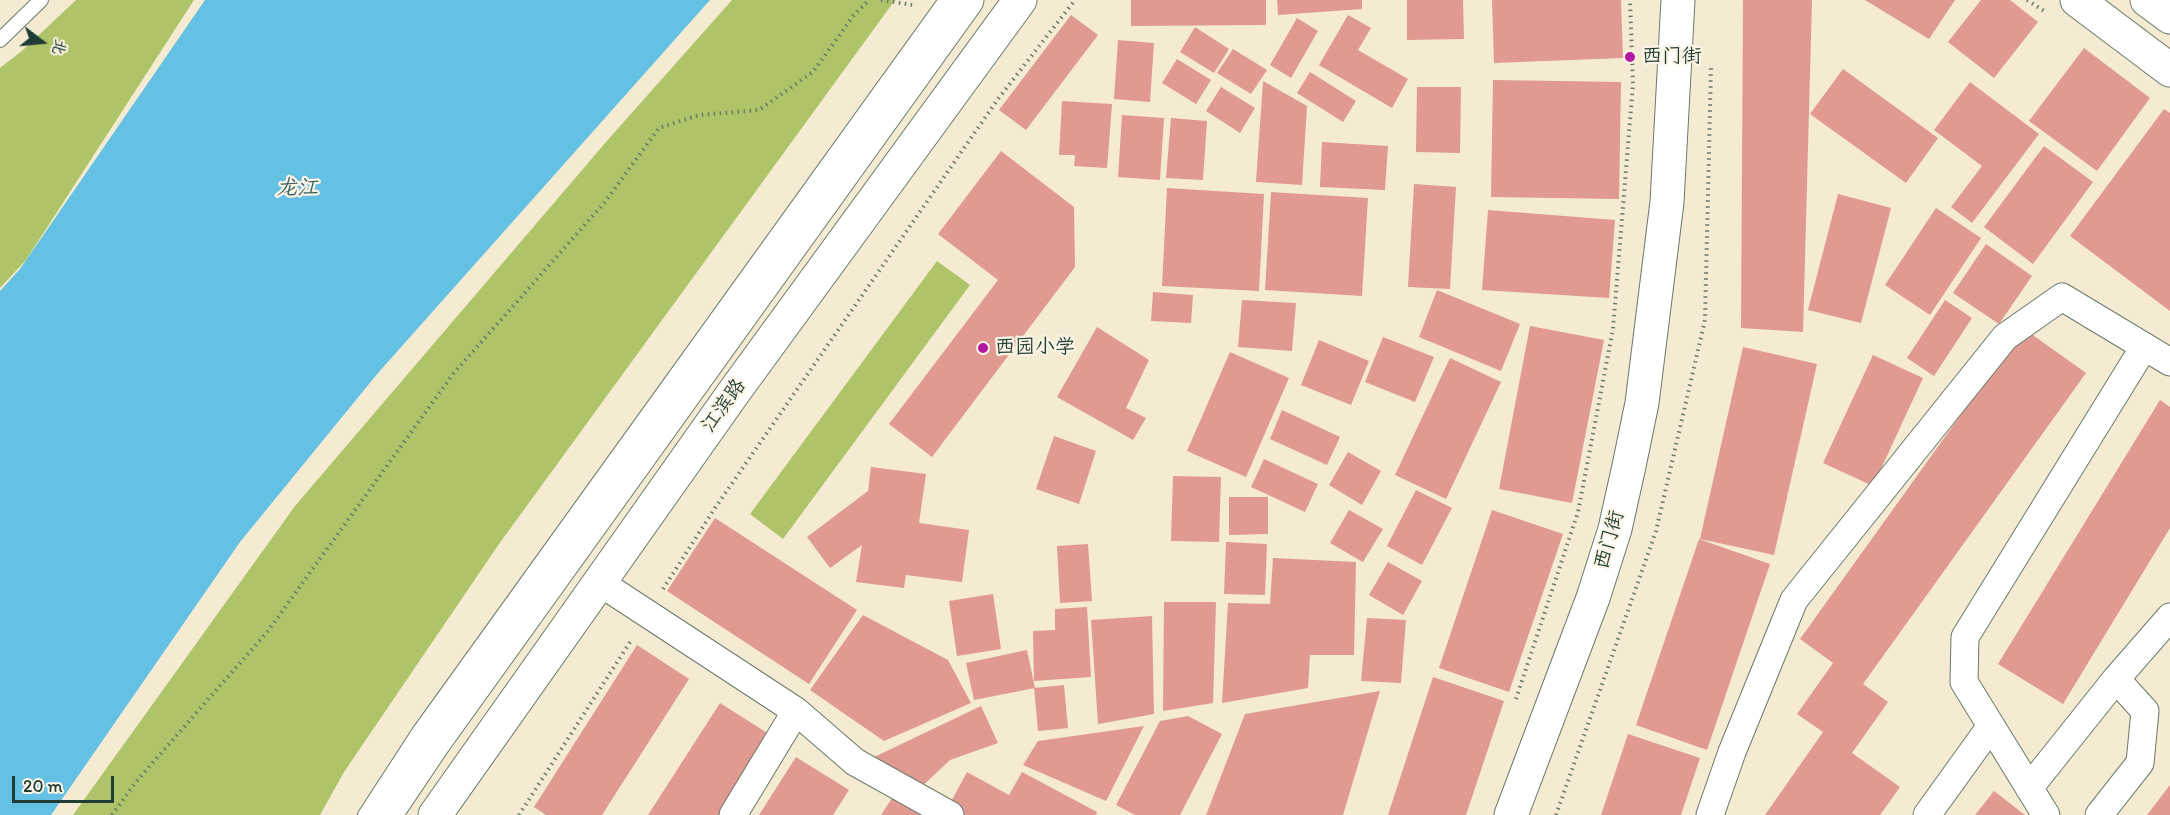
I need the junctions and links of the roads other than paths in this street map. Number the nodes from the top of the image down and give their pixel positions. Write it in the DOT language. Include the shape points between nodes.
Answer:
graph roads {
  1 [pos="41,0"];
  2 [pos="946,0"];
  3 [pos="967,0"];
  4 [pos="1020,0"];
  5 [pos="1678,0"];
  6 [pos="2077,0"];
  7 [pos="2146,0"];
  8 [pos="2170,17"];
  9 [pos="0,40"];
  10 [pos="2170,70"];
  11 [pos="2144,347"];
  12 [pos="2170,363"];
  13 [pos="599,582"];
  14 [pos="2170,617"];
  15 [pos="2116,679"];
  16 [pos="796,711"];
  17 [pos="1991,726"];
  18 [pos="2029,788"];
  19 [pos="365,815"];
  20 [pos="385,815"];
  21 [pos="435,815"];
  22 [pos="733,815"];
  23 [pos="950,815"];
  24 [pos="1511,815"];
  25 [pos="1710,815"];
  26 [pos="1927,815"];
  27 [pos="2046,815"];
  28 [pos="2099,815"];
  1 -- 9 [label="lane"];
  2 -- 19 [label="lane" via="433,713"];
  3 -- 20 [label="main road, 江滨路" via="447,723"];
  4 -- 13 [label="main road, 江滨路"];
  5 -- 24 [label="main road, 西门街" via="1667,202 1642,403 1615,529"];
  6 -- 10 [label="main road"];
  7 -- 8 [label="main road"];
  11 -- 12 [label="street"];
  11 -- 17 [label="street" via="1965,637 1964,682"];
  11 -- 25 [label="street" via="2062,297 2005,337 1794,600"];
  13 -- 16 [label="street"];
  13 -- 21 [label="main road, 江滨路"];
  14 -- 15 [label="street"];
  15 -- 18 [label="street"];
  15 -- 28 [label="street" via="2145,711 2140,763"];
  16 -- 22 [label="street"];
  16 -- 23 [label="street" via="855,762"];
  17 -- 18 [label="street"];
  17 -- 26 [label="street"];
  18 -- 27 [label="street"];
}
